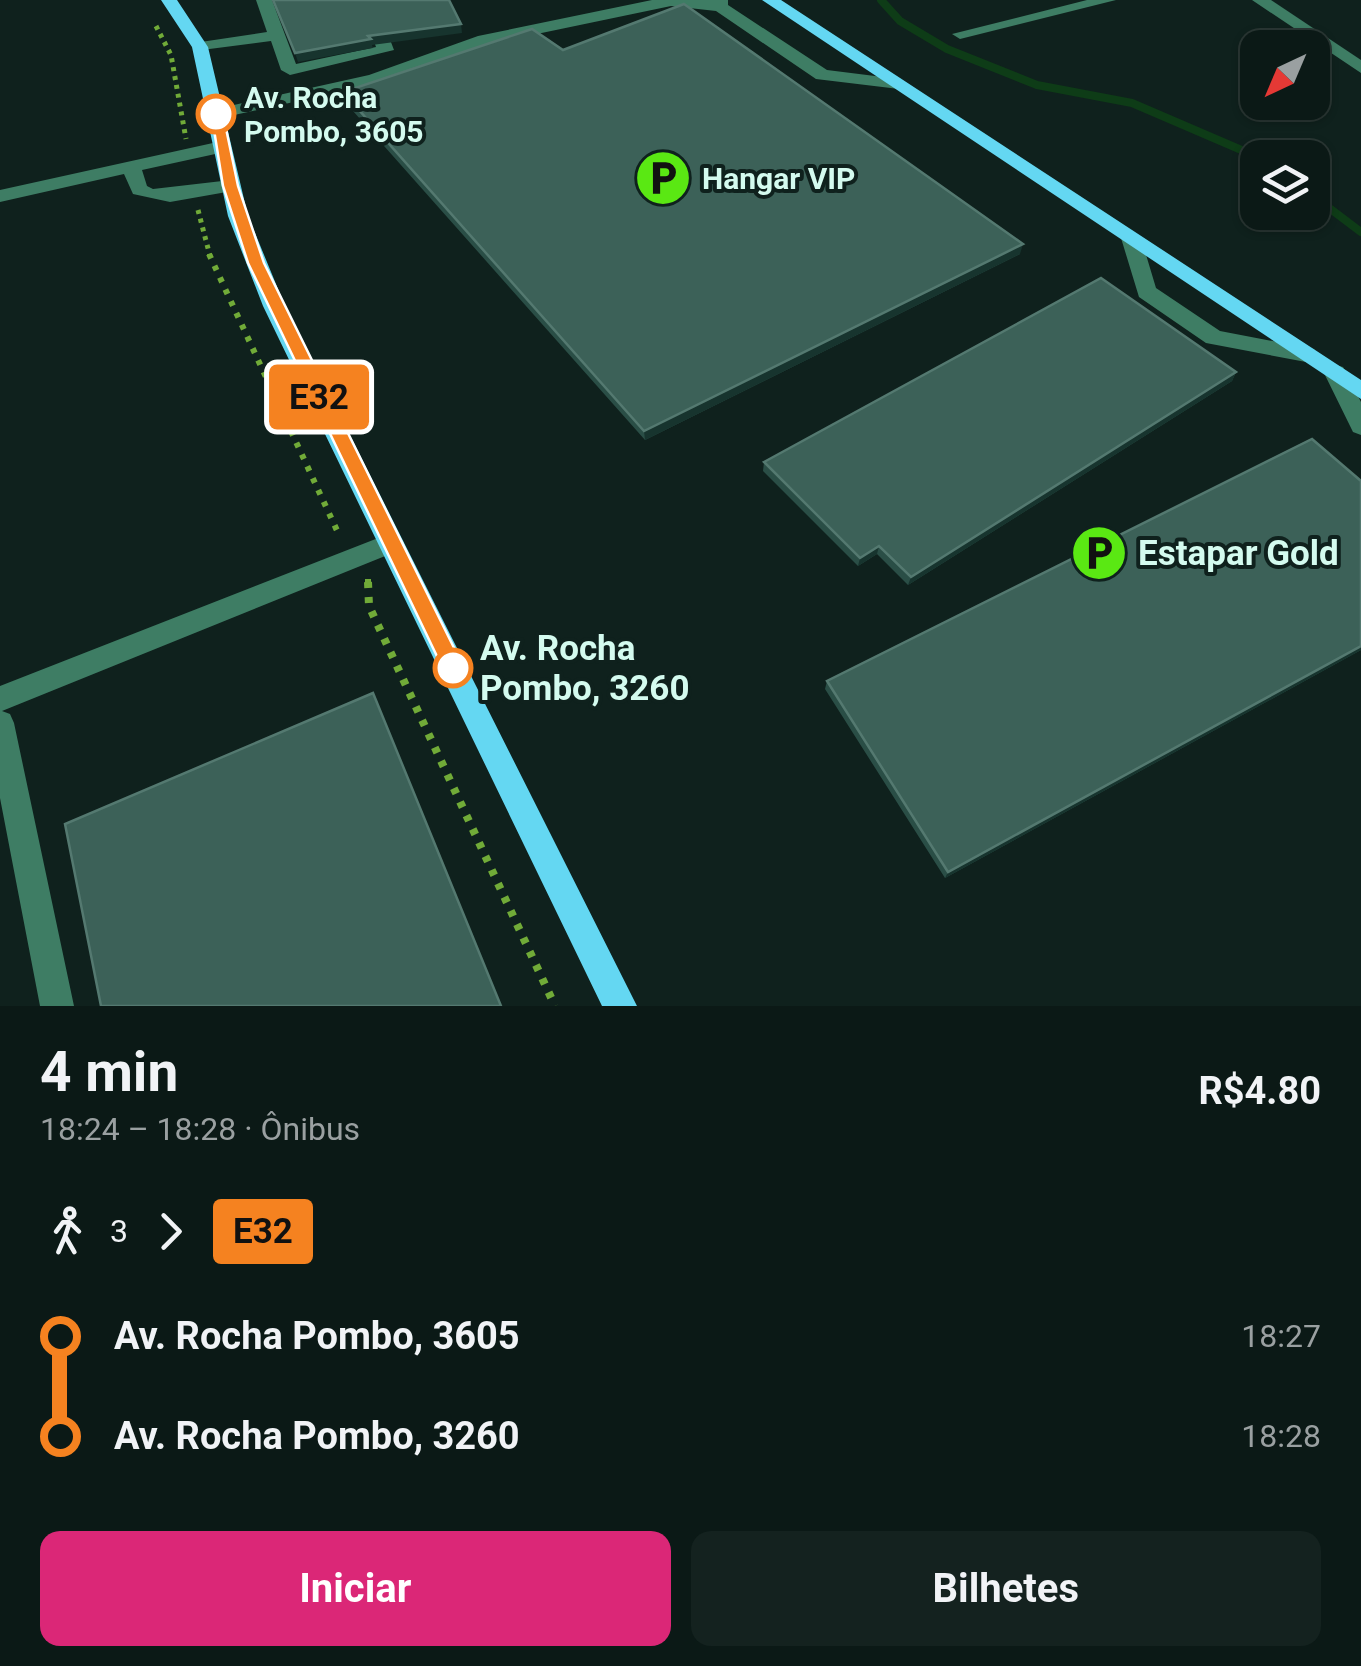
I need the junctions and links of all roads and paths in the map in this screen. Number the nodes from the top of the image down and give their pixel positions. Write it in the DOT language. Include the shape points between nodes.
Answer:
graph roads {
  1 [pos="264,0"];
  2 [pos="367,0"];
  3 [pos="770,0"];
  4 [pos="1108,0"];
  5 [pos="1260,0"];
  6 [pos="720,4"];
  7 [pos="160,8"];
  8 [pos="960,34"];
  9 [pos="277,36"];
  10 [pos="200,48"];
  11 [pos="792,55"];
  12 [pos="774,64"];
  13 [pos="1361,68"];
  14 [pos="899,84"];
  15 [pos="216,114"];
  16 [pos="187,147"];
  17 [pos="222,147"];
  18 [pos="132,167"];
  19 [pos="230,186"];
  20 [pos="0,196"];
  21 [pos="1131,238"];
  22 [pos="208,254"];
  23 [pos="1214,338"];
  24 [pos="1180,340"];
  25 [pos="1306,354"];
  26 [pos="1334,373"];
  27 [pos="1361,390"];
  28 [pos="1361,426"];
  29 [pos="392,543"];
  30 [pos="352,544"];
  31 [pos="368,579"];
  32 [pos="0,699"];
  33 [pos="0,722"];
  34 [pos="57,1006"];
  35 [pos="556,1006"];
  36 [pos="620,1006"];
  1 -- 9 [label="street"];
  2 -- 9 [label="street" via="386,50 290,70"];
  3 -- 14 [label="main road"];
  4 -- 8 [label="street"];
  5 -- 13 [label="street"];
  6 -- 11 [label="street"];
  6 -- 15 [label="street" via="671,1 484,40 374,79"];
  7 -- 10 [label="main road"];
  7 -- 16 [label="path"];
  9 -- 10 [label="street"];
  10 -- 15 [label="main road"];
  11 -- 12 [label="street"];
  11 -- 14 [label="street" via="822,75"];
  14 -- 21 [label="main road"];
  15 -- 17 [label="main road"];
  17 -- 18 [label="street"];
  17 -- 19 [label="main road"];
  18 -- 19 [label="street" via="146,194"];
  18 -- 20 [label="street"];
  19 -- 29 [label="main road" via="274,306"];
  21 -- 23 [label="street" via="1146,292"];
  21 -- 25 [label="main road"];
  22 -- 30 [label="path" via="332,526"];
  23 -- 24 [label="street"];
  23 -- 25 [label="street"];
  25 -- 26 [label="main road"];
  26 -- 27 [label="main road"];
  26 -- 28 [label="street"];
  29 -- 32 [label="street"];
  29 -- 36 [label="main road"];
  31 -- 35 [label="path" via="369,606"];
  33 -- 34 [label="street"];
}
